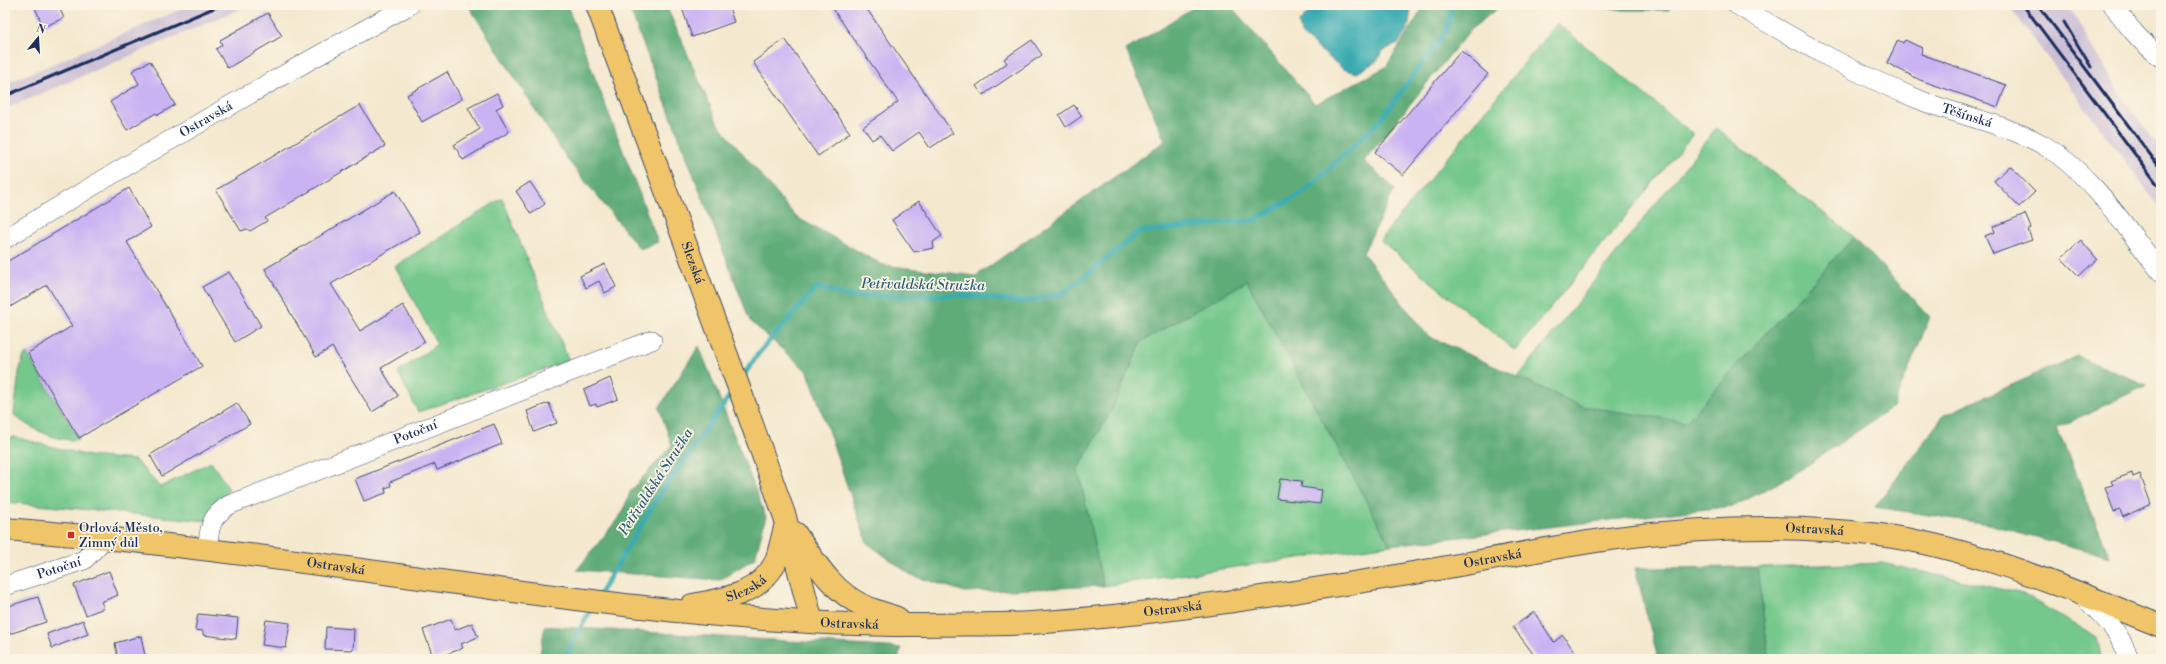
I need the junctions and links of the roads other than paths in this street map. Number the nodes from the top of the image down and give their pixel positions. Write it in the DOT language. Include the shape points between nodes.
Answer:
graph roads {
  1 [pos="410,5"];
  2 [pos="597,5"];
  3 [pos="1737,5"];
  4 [pos="2113,5"];
  5 [pos="2161,57"];
  6 [pos="5,239"];
  7 [pos="2161,272"];
  8 [pos="652,340"];
  9 [pos="786,521"];
  10 [pos="5,529"];
  11 [pos="105,538"];
  12 [pos="207,550"];
  13 [pos="5,586"];
  14 [pos="2082,595"];
  15 [pos="666,611"];
  16 [pos="812,622"];
  17 [pos="915,625"];
  18 [pos="2161,626"];
  19 [pos="2129,659"];
  1 -- 6 [label="street, Ostravská" via="311,58"];
  2 -- 9 [label="main road, Slezská" via="740,388"];
  3 -- 7 [label="street, Těšínská" via="1858,73 1926,102 2044,145 2067,162 2093,187"];
  4 -- 5 [label="street" via="2131,30"];
  8 -- 12 [label="street, Potoční" via="229,505 217,513 210,525"];
  9 -- 15 [label="main road, Slezská" via="775,563 767,576 750,589 734,597"];
  9 -- 16 [label="main road, Slezská"];
  9 -- 17 [label="main road" via="823,573 842,592 863,606"];
  10 -- 11 [label="main road, Ostravská"];
  11 -- 12 [label="main road, Ostravská"];
  11 -- 13 [label="street, Potoční" via="84,560"];
  12 -- 15 [label="main road, Ostravská"];
  14 -- 17 [label="main road, Ostravská" via="1974,557 1915,541 1882,535 1812,529 1752,528 1617,538 1389,577 1181,608 1029,623"];
  14 -- 18 [label="main road, Ostravská"];
  14 -- 19 [label="street" via="2111,624"];
  15 -- 16 [label="main road, Ostravská"];
  16 -- 17 [label="main road, Ostravská"];
}
